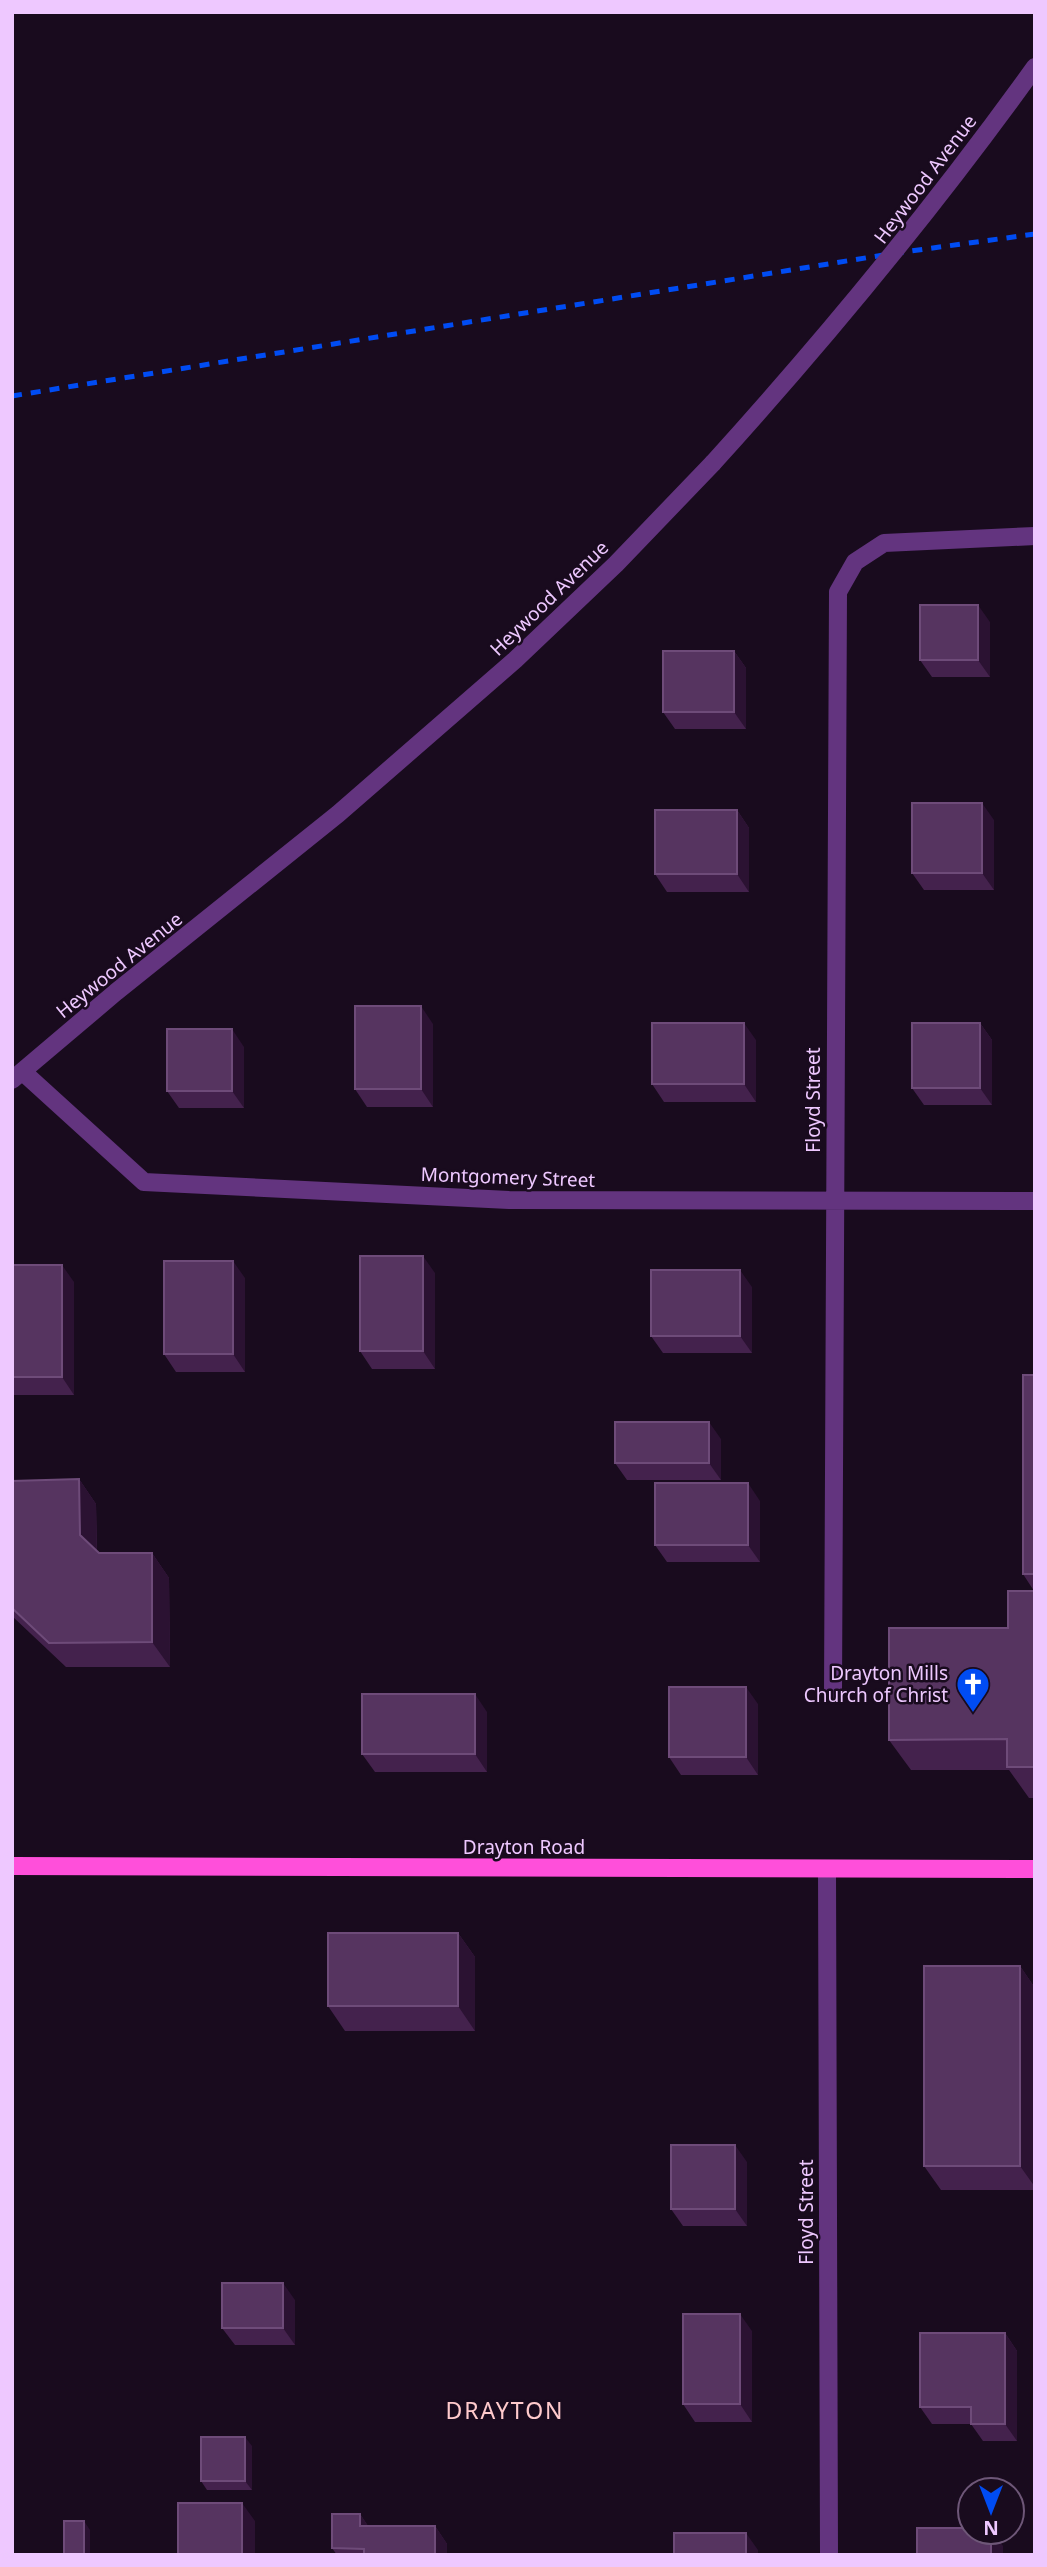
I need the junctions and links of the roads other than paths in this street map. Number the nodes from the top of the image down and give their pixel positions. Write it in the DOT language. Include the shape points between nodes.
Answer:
graph roads {
  1 [pos="1035,67"];
  2 [pos="1035,537"];
  3 [pos="18,1076"];
  4 [pos="833,1201"];
  5 [pos="1035,1201"];
  6 [pos="833,1694"];
  7 [pos="12,1866"];
  8 [pos="827,1869"];
  9 [pos="1035,1869"];
  10 [pos="829,2555"];
  1 -- 3 [label="street, Heywood Avenue, bridge" via="896,253 807,360 616,564 515,660 338,814"];
  2 -- 4 [label="street, Floyd Street" via="884,543 855,562 838,592"];
  3 -- 4 [label="street, Montgomery Street" via="144,1182 509,1200"];
  4 -- 5 [label="street, Montgomery Street"];
  4 -- 6 [label="street, Floyd Street"];
  7 -- 8 [label="main road, Drayton Road"];
  8 -- 9 [label="main road, Drayton Road"];
  8 -- 10 [label="street, Floyd Street"];
}
